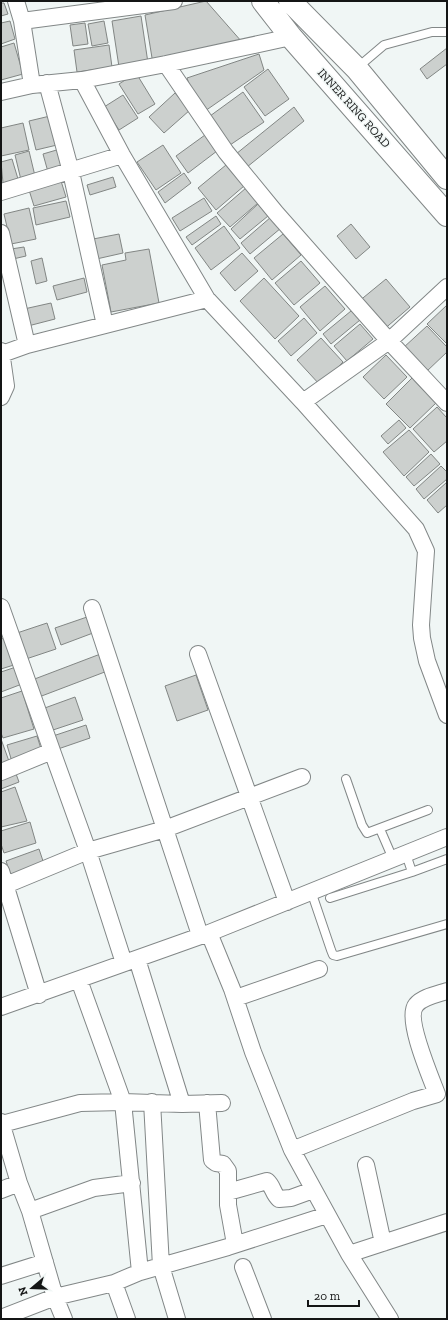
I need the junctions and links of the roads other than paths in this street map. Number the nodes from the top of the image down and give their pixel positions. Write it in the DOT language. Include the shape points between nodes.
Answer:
graph roads {
  1 [pos="16,1"];
  2 [pos="174,1"];
  3 [pos="263,1"];
  4 [pos="290,1"];
  5 [pos="22,21"];
  6 [pos="447,32"];
  7 [pos="291,37"];
  8 [pos="166,64"];
  9 [pos="357,69"];
  10 [pos="82,80"];
  11 [pos="40,84"];
  12 [pos="1,92"];
  13 [pos="122,155"];
  14 [pos="71,172"];
  15 [pos="447,178"];
  16 [pos="1,192"];
  17 [pos="447,215"];
  18 [pos="1,233"];
  19 [pos="447,287"];
  20 [pos="206,299"];
  21 [pos="105,325"];
  22 [pos="388,341"];
  23 [pos="27,345"];
  24 [pos="1,353"];
  25 [pos="1,397"];
  26 [pos="303,402"];
  27 [pos="447,403"];
  28 [pos="1,607"];
  29 [pos="92,608"];
  30 [pos="198,654"];
  31 [pos="447,715"];
  32 [pos="52,751"];
  33 [pos="1,772"];
  34 [pos="302,777"];
  35 [pos="346,779"];
  36 [pos="249,797"];
  37 [pos="428,810"];
  38 [pos="165,829"];
  39 [pos="380,829"];
  40 [pos="447,837"];
  41 [pos="88,851"];
  42 [pos="400,856"];
  43 [pos="447,859"];
  44 [pos="412,872"];
  45 [pos="2,881"];
  46 [pos="357,882"];
  47 [pos="324,894"];
  48 [pos="287,902"];
  49 [pos="447,924"];
  50 [pos="205,934"];
  51 [pos="130,961"];
  52 [pos="319,969"];
  53 [pos="79,980"];
  54 [pos="447,991"];
  55 [pos="39,995"];
  56 [pos="236,998"];
  57 [pos="1,1007"];
  58 [pos="442,1093"];
  59 [pos="123,1102"];
  60 [pos="152,1102"];
  61 [pos="182,1104"];
  62 [pos="1,1123"];
  63 [pos="292,1150"];
  64 [pos="366,1165"];
  65 [pos="19,1183"];
  66 [pos="132,1183"];
  67 [pos="1,1190"];
  68 [pos="313,1190"];
  69 [pos="228,1192"];
  70 [pos="30,1211"];
  71 [pos="327,1215"];
  72 [pos="447,1222"];
  73 [pos="382,1243"];
  74 [pos="236,1244"];
  75 [pos="349,1254"];
  76 [pos="45,1262"];
  77 [pos="161,1266"];
  78 [pos="243,1267"];
  79 [pos="140,1272"];
  80 [pos="1,1276"];
  81 [pos="114,1283"];
  82 [pos="55,1297"];
  83 [pos="1,1318"];
  84 [pos="64,1319"];
  85 [pos="127,1319"];
  86 [pos="177,1319"];
  87 [pos="263,1319"];
  88 [pos="390,1319"];
  1 -- 5 [label="street"];
  2 -- 5 [label="street"];
  3 -- 7 [label="highway, INNER RING ROAD"];
  4 -- 9 [label="highway, INNER RING ROAD"];
  5 -- 11 [label="street"];
  6 -- 9 [label="lane" via="432,32 384,45"];
  7 -- 8 [label="street"];
  7 -- 17 [label="highway, INNER RING ROAD"];
  8 -- 10 [label="street"];
  8 -- 22 [label="street" via="226,152"];
  9 -- 15 [label="highway, INNER RING ROAD"];
  10 -- 11 [label="street"];
  10 -- 13 [label="street"];
  11 -- 12 [label="street"];
  11 -- 14 [label="street"];
  13 -- 14 [label="street"];
  13 -- 20 [label="street"];
  14 -- 16 [label="street"];
  14 -- 21 [label="street"];
  18 -- 23 [label="street"];
  19 -- 22 [label="street"];
  20 -- 21 [label="street"];
  20 -- 26 [label="street"];
  21 -- 23 [label="street"];
  22 -- 26 [label="street"];
  22 -- 27 [label="street"];
  23 -- 24 [label="street"];
  24 -- 25 [label="street" via="6,386"];
  26 -- 31 [label="street" via="416,528 426,551 420,625 427,661"];
  28 -- 32 [label="street"];
  29 -- 38 [label="street"];
  30 -- 36 [label="street"];
  32 -- 33 [label="street"];
  32 -- 41 [label="street"];
  34 -- 36 [label="street"];
  35 -- 39 [label="lane" via="367,833"];
  36 -- 38 [label="street"];
  36 -- 48 [label="street"];
  37 -- 39 [label="lane"];
  38 -- 41 [label="street"];
  38 -- 50 [label="street"];
  39 -- 42 [label="lane"];
  40 -- 42 [label="street"];
  41 -- 45 [label="street"];
  41 -- 51 [label="street"];
  42 -- 44 [label="lane"];
  42 -- 46 [label="street"];
  43 -- 44 [label="lane"];
  44 -- 46 [label="lane"];
  45 -- 55 [label="street"];
  46 -- 47 [label="street"];
  47 -- 48 [label="street"];
  47 -- 49 [label="lane" via="331,950 333,955 337,956"];
  48 -- 50 [label="street"];
  50 -- 51 [label="street"];
  50 -- 56 [label="street"];
  51 -- 53 [label="street"];
  51 -- 61 [label="street"];
  52 -- 56 [label="street"];
  53 -- 55 [label="street"];
  53 -- 59 [label="street"];
  54 -- 58 [label="street" via="422,1000 415,1005 413,1012 416,1035"];
  55 -- 57 [label="street"];
  56 -- 63 [label="street" via="253,1052"];
  58 -- 63 [label="street" via="407,1103"];
  59 -- 60 [label="street"];
  59 -- 62 [label="street" via="80,1103"];
  59 -- 66 [label="street"];
  60 -- 61 [label="street"];
  60 -- 77 [label="street"];
  61 -- 69 [label="street" via="215,1103 212,1160 227,1168"];
  62 -- 65 [label="street"];
  63 -- 68 [label="street"];
  64 -- 73 [label="street"];
  65 -- 67 [label="street"];
  65 -- 70 [label="street"];
  66 -- 70 [label="street" via="94,1188"];
  66 -- 79 [label="street"];
  68 -- 69 [label="street" via="291,1198 279,1199 267,1181"];
  68 -- 71 [label="street"];
  69 -- 74 [label="street"];
  70 -- 76 [label="street"];
  71 -- 74 [label="street"];
  71 -- 75 [label="street"];
  72 -- 73 [label="street"];
  73 -- 75 [label="street"];
  74 -- 77 [label="street"];
  75 -- 88 [label="street"];
  76 -- 80 [label="street"];
  76 -- 82 [label="street"];
  77 -- 79 [label="street"];
  77 -- 86 [label="street"];
  78 -- 87 [label="street"];
  79 -- 81 [label="street"];
  81 -- 82 [label="street"];
  81 -- 85 [label="street"];
  82 -- 83 [label="street"];
  82 -- 84 [label="street"];
}
